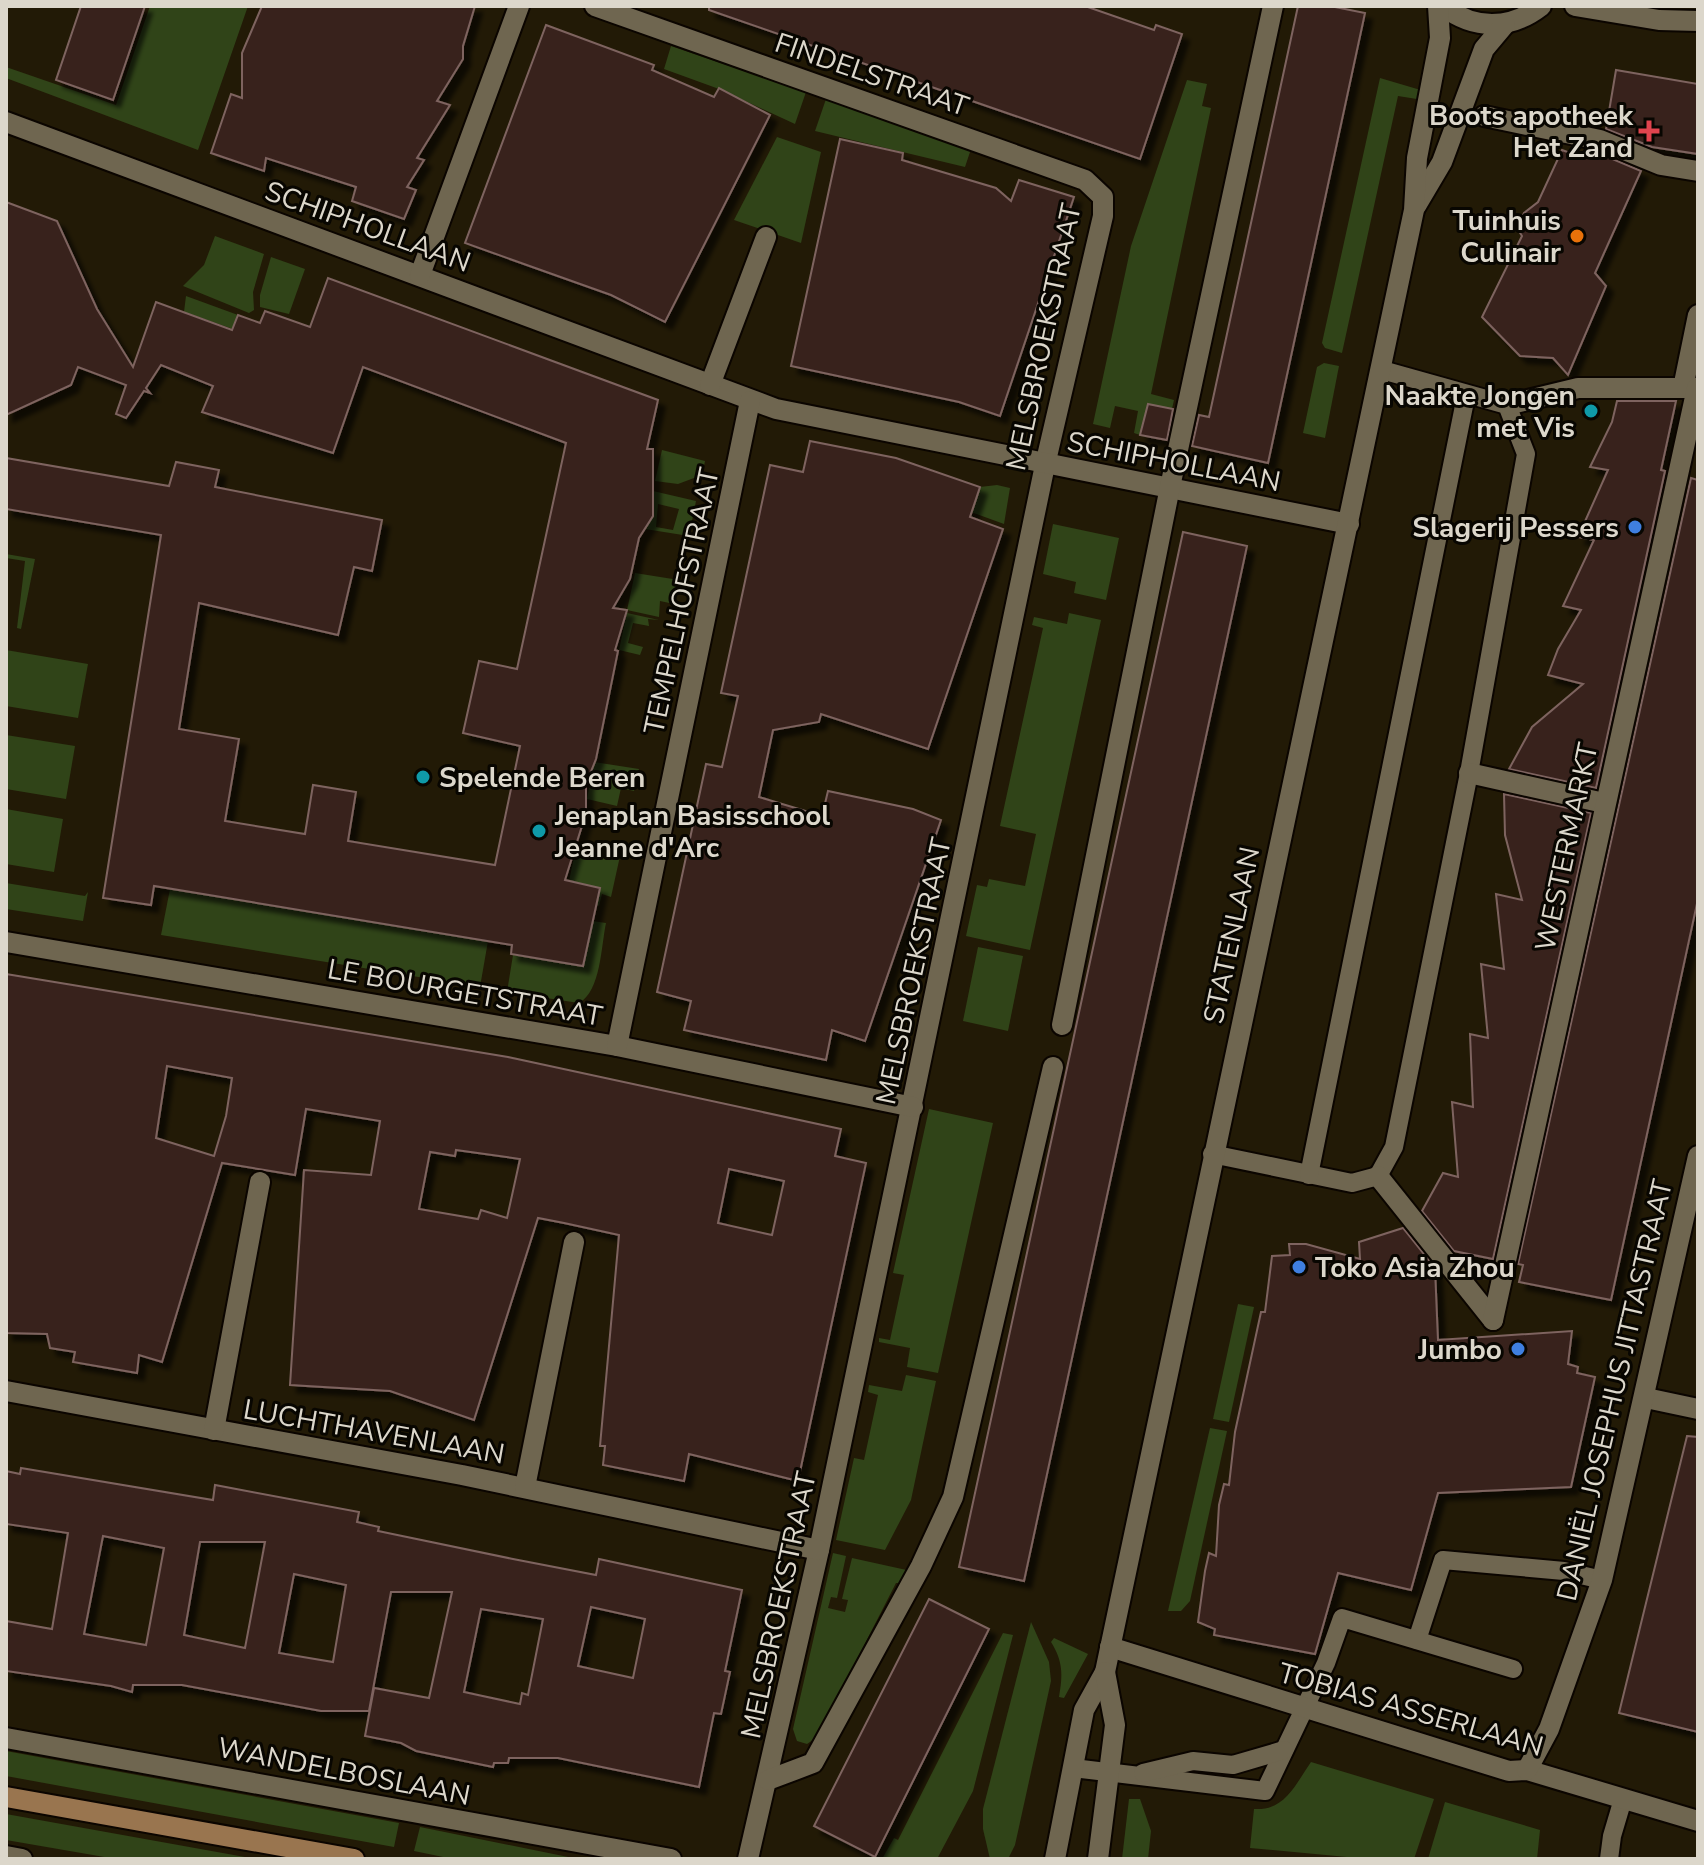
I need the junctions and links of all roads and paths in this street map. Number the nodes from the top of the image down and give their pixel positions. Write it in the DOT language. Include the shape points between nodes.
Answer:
graph roads {
  1 [pos="519,6"];
  2 [pos="595,6"];
  3 [pos="1273,6"];
  4 [pos="1440,6"];
  5 [pos="1574,6"];
  6 [pos="1680,6"];
  7 [pos="1540,7"];
  8 [pos="1698,18"];
  9 [pos="1505,24"];
  10 [pos="1484,116"];
  11 [pos="6,122"];
  12 [pos="1698,171"];
  13 [pos="1085,180"];
  14 [pos="1414,210"];
  15 [pos="766,237"];
  16 [pos="420,275"];
  17 [pos="1698,315"];
  18 [pos="1382,370"];
  19 [pos="710,385"];
  20 [pos="1692,388"];
  21 [pos="1466,396"];
  22 [pos="750,401"];
  23 [pos="1507,405"];
  24 [pos="1045,465"];
  25 [pos="1170,487"];
  26 [pos="1349,524"];
  27 [pos="1469,773"];
  28 [pos="1604,803"];
  29 [pos="6,942"];
  30 [pos="1062,1025"];
  31 [pos="617,1046"];
  32 [pos="1053,1067"];
  33 [pos="913,1107"];
  34 [pos="1212,1154"];
  35 [pos="1698,1156"];
  36 [pos="1309,1175"];
  37 [pos="1378,1176"];
  38 [pos="260,1182"];
  39 [pos="574,1242"];
  40 [pos="6,1391"];
  41 [pos="1646,1398"];
  42 [pos="1698,1409"];
  43 [pos="214,1430"];
  44 [pos="525,1487"];
  45 [pos="819,1550"];
  46 [pos="1602,1580"];
  47 [pos="1417,1640"];
  48 [pos="1110,1647"];
  49 [pos="1513,1669"];
  50 [pos="1105,1672"];
  51 [pos="1304,1709"];
  52 [pos="6,1738"];
  53 [pos="1284,1750"];
  54 [pos="1073,1768"];
  55 [pos="1527,1770"];
  56 [pos="1119,1774"];
  57 [pos="768,1780"];
  58 [pos="6,1797"];
  59 [pos="1623,1799"];
  60 [pos="1698,1821"];
  61 [pos="6,1856"];
  62 [pos="22,1859"];
  63 [pos="354,1859"];
  64 [pos="671,1859"];
  65 [pos="748,1859"];
  66 [pos="1055,1859"];
  67 [pos="1098,1859"];
  68 [pos="1609,1859"];
  1 -- 16 [label="street"];
  2 -- 13 [label="street, FINDELSTRAAT"];
  3 -- 25 [label="street"];
  4 -- 9 [label="street" via="1480,24"];
  4 -- 14 [label="street, STATENLAAN" via="1440,38 1417,158"];
  5 -- 7 [label="street"];
  5 -- 8 [label="street" via="1659,20"];
  6 -- 8 [label="street"];
  7 -- 9 [label="street"];
  9 -- 14 [label="street, STATENLAAN" via="1484,49 1442,162"];
  10 -- 12 [label="street" via="1600,140 1661,165"];
  11 -- 16 [label="street, SCHIPHOLLAAN"];
  13 -- 24 [label="street, MELSBROEKSTRAAT" via="1103,197 1103,216"];
  14 -- 18 [label="street, STATENLAAN"];
  15 -- 19 [label="street"];
  16 -- 19 [label="street, SCHIPHOLLAAN"];
  17 -- 20 [label="street, WESTERMARKT"];
  18 -- 21 [label="lane"];
  18 -- 26 [label="street, STATENLAAN"];
  19 -- 22 [label="street, SCHIPHOLLAAN"];
  20 -- 23 [label="street" via="1578,388"];
  20 -- 28 [label="street, WESTERMARKT"];
  21 -- 23 [label="lane"];
  21 -- 36 [label="lane"];
  22 -- 24 [label="street, SCHIPHOLLAAN"];
  22 -- 31 [label="street, TEMPELHOFSTRAAT"];
  23 -- 27 [label="lane" via="1526,454"];
  24 -- 25 [label="street, SCHIPHOLLAAN"];
  24 -- 33 [label="street, MELSBROEKSTRAAT"];
  25 -- 26 [label="street, SCHIPHOLLAAN"];
  25 -- 30 [label="street"];
  26 -- 34 [label="street, STATENLAAN"];
  27 -- 28 [label="street"];
  27 -- 37 [label="lane" via="1394,1147"];
  28 -- 37 [label="street, WESTERMARKT" via="1493,1320"];
  29 -- 31 [label="street, LE BOURGETSTRAAT"];
  31 -- 33 [label="street, LE BOURGETSTRAAT"];
  32 -- 57 [label="street, MELSBROEKSTRAAT" via="953,1497 813,1763"];
  33 -- 45 [label="street, MELSBROEKSTRAAT"];
  34 -- 36 [label="lane"];
  34 -- 48 [label="street, STATENLAAN"];
  35 -- 41 [label="street, DANIËL JOSEPHUS JITTASTRAAT"];
  36 -- 37 [label="lane" via="1352,1183"];
  38 -- 43 [label="street, LUCHTHAVENLAAN"];
  39 -- 44 [label="street, LUCHTHAVENLAAN"];
  40 -- 43 [label="street, LUCHTHAVENLAAN"];
  41 -- 42 [label="street"];
  41 -- 46 [label="street, DANIËL JOSEPHUS JITTASTRAAT"];
  43 -- 44 [label="street, LUCHTHAVENLAAN"];
  44 -- 45 [label="street, LUCHTHAVENLAAN"];
  45 -- 57 [label="street, MELSBROEKSTRAAT"];
  46 -- 47 [label="lane" via="1564,1571 1443,1560"];
  46 -- 55 [label="street, DANIËL JOSEPHUS JITTASTRAAT" via="1549,1729"];
  47 -- 49 [label="lane"];
  47 -- 51 [label="lane" via="1342,1618"];
  48 -- 50 [label="street, STATENLAAN"];
  48 -- 51 [label="street, TOBIAS ASSERLAAN"];
  50 -- 54 [label="street, STATENLAAN" via="1084,1710"];
  50 -- 56 [label="street, STATENLAAN"];
  51 -- 53 [label="lane"];
  51 -- 55 [label="street, TOBIAS ASSERLAAN" via="1509,1771"];
  52 -- 64 [label="street, WANDELBOSLAAN"];
  53 -- 56 [label="lane" via="1233,1765 1193,1761"];
  53 -- 56 [label="lane" via="1265,1791"];
  54 -- 56 [label="lane"];
  54 -- 66 [label="street, STATENLAAN"];
  55 -- 59 [label="street, TOBIAS ASSERLAAN"];
  56 -- 67 [label="street, STATENLAAN"];
  57 -- 65 [label="street, MELSBROEKSTRAAT"];
  58 -- 63 [label="street"];
  59 -- 60 [label="street, TOBIAS ASSERLAAN"];
  59 -- 68 [label="lane"];
  61 -- 62 [label="street"];
}
